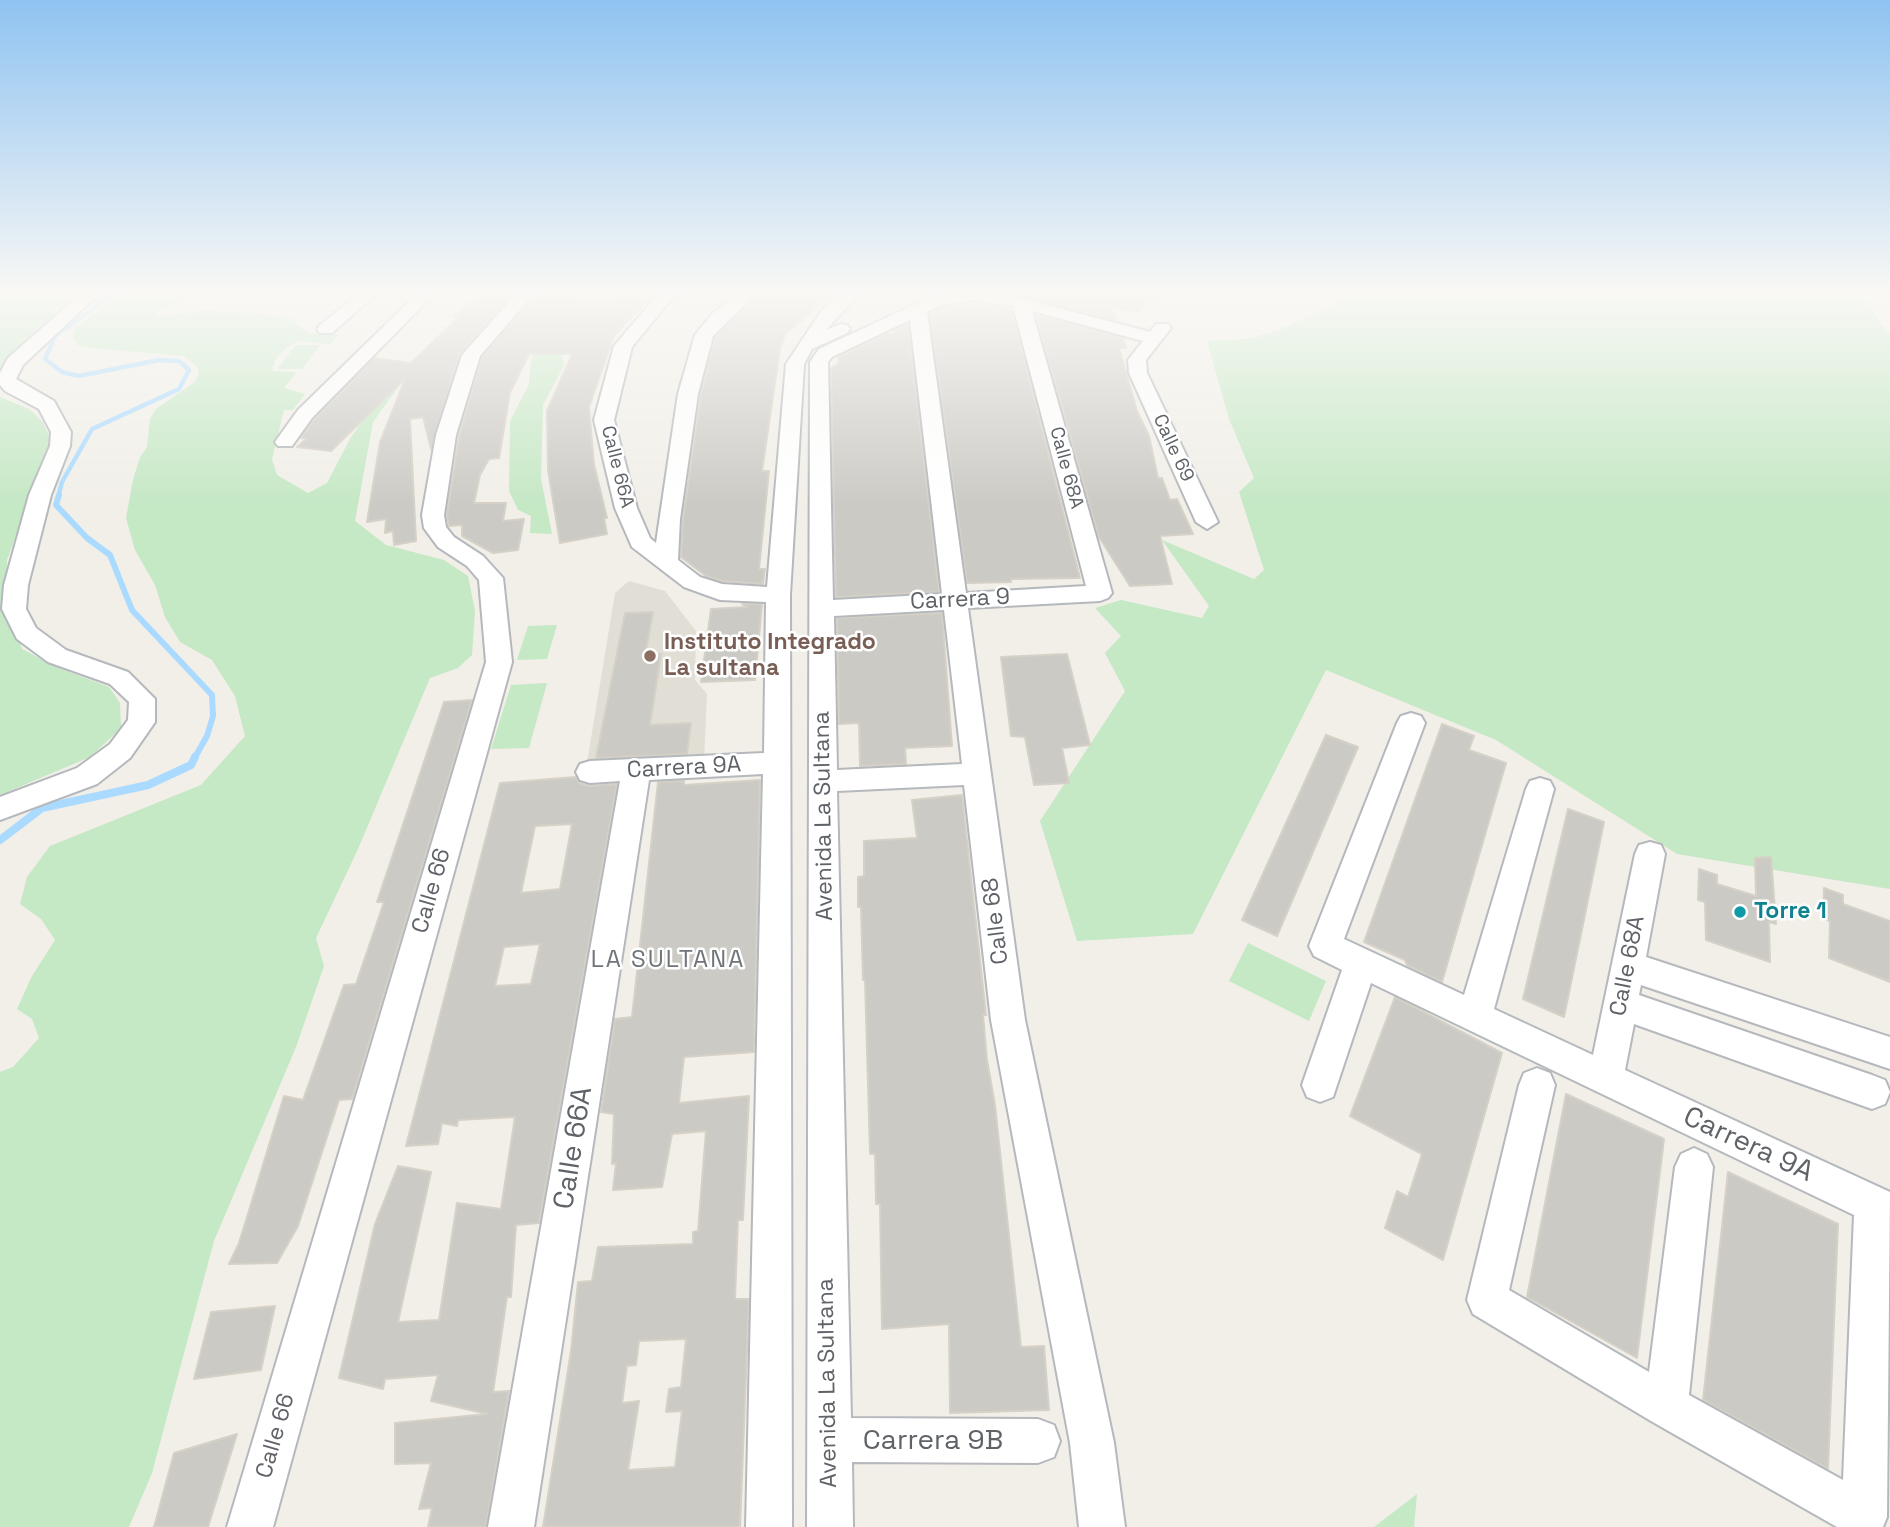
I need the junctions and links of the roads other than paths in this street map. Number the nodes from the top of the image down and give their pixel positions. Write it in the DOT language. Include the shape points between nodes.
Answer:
graph roads {
  1 [pos="14,363"];
  2 [pos="356,363"];
  3 [pos="468,363"];
  4 [pos="619,363"];
  5 [pos="696,363"];
  6 [pos="796,363"];
  7 [pos="819,363"];
  8 [pos="928,363"];
  9 [pos="1042,363"];
  10 [pos="1137,363"];
  11 [pos="285,442"];
  12 [pos="1207,522"];
  13 [pos="666,564"];
  14 [pos="1100,593"];
  15 [pos="778,595"];
  16 [pos="957,600"];
  17 [pos="820,609"];
  18 [pos="1411,723"];
  19 [pos="778,763"];
  20 [pos="636,770"];
  21 [pos="590,772"];
  22 [pos="979,774"];
  23 [pos="825,781"];
  24 [pos="1540,789"];
  25 [pos="0,809"];
  26 [pos="1650,854"];
  27 [pos="1361,962"];
  28 [pos="1628,966"];
  29 [pos="1620,1004"];
  30 [pos="1475,1017"];
  31 [pos="1890,1054"];
  32 [pos="1606,1077"];
  33 [pos="1320,1085"];
  34 [pos="1537,1085"];
  35 [pos="1872,1092"];
  36 [pos="1694,1167"];
  37 [pos="1882,1208"];
  38 [pos="1666,1406"];
  39 [pos="828,1440"];
  40 [pos="1038,1441"];
  41 [pos="250,1527"];
  42 [pos="511,1527"];
  43 [pos="769,1527"];
  44 [pos="830,1527"];
  45 [pos="1102,1527"];
  1 -- 25 [label="street" via="6,380 47,405 61,432 19,572 14,609 26,633 57,656 119,678 142,699 141,722 120,751 87,776"];
  2 -- 11 [label="street" via="305,414"];
  3 -- 41 [label="street, Calle 66" via="446,435 433,515 435,528 446,542 491,578 499,662"];
  4 -- 13 [label="street, Calle 66A" via="604,420 626,508 640,542"];
  5 -- 13 [label="street, Calle 66A" via="669,519"];
  6 -- 15 [label="street, Avenida La Sultana"];
  7 -- 17 [label="street, Avenida La Sultana"];
  8 -- 16 [label="street, Calle 68"];
  9 -- 14 [label="street, Calle 68A"];
  10 -- 12 [label="street, Calle 69"];
  13 -- 15 [label="street, Calle 66A" via="692,582 720,592"];
  14 -- 16 [label="street, Carrera 9"];
  15 -- 19 [label="street, Avenida La Sultana"];
  16 -- 17 [label="street, Carrera 9"];
  16 -- 22 [label="street, Calle 68"];
  17 -- 23 [label="street, Avenida La Sultana"];
  18 -- 27 [label="street, Carrera 9A" via="1325,946"];
  19 -- 20 [label="street, Carrera 9A"];
  19 -- 43 [label="street, Avenida La Sultana"];
  20 -- 21 [label="street, Carrera 9A"];
  20 -- 42 [label="street, Calle 66A"];
  22 -- 23 [label="street"];
  22 -- 45 [label="street, Calle 68" via="1008,1020 1092,1443"];
  23 -- 39 [label="street, Avenida La Sultana"];
  24 -- 30 [label="street"];
  26 -- 28 [label="street, Calle 68A"];
  27 -- 30 [label="street, Carrera 9A"];
  27 -- 33 [label="street"];
  28 -- 29 [label="street, Calle 68A"];
  28 -- 31 [label="street"];
  29 -- 32 [label="street, Calle 68A"];
  29 -- 35 [label="street"];
  30 -- 32 [label="street, Carrera 9A"];
  32 -- 37 [label="street, Carrera 9A"];
  34 -- 38 [label="street" via="1487,1300"];
  36 -- 38 [label="street"];
  37 -- 38 [label="street" via="1864,1517"];
  39 -- 40 [label="street, Carrera 9B"];
  39 -- 44 [label="street, Avenida La Sultana"];
}
